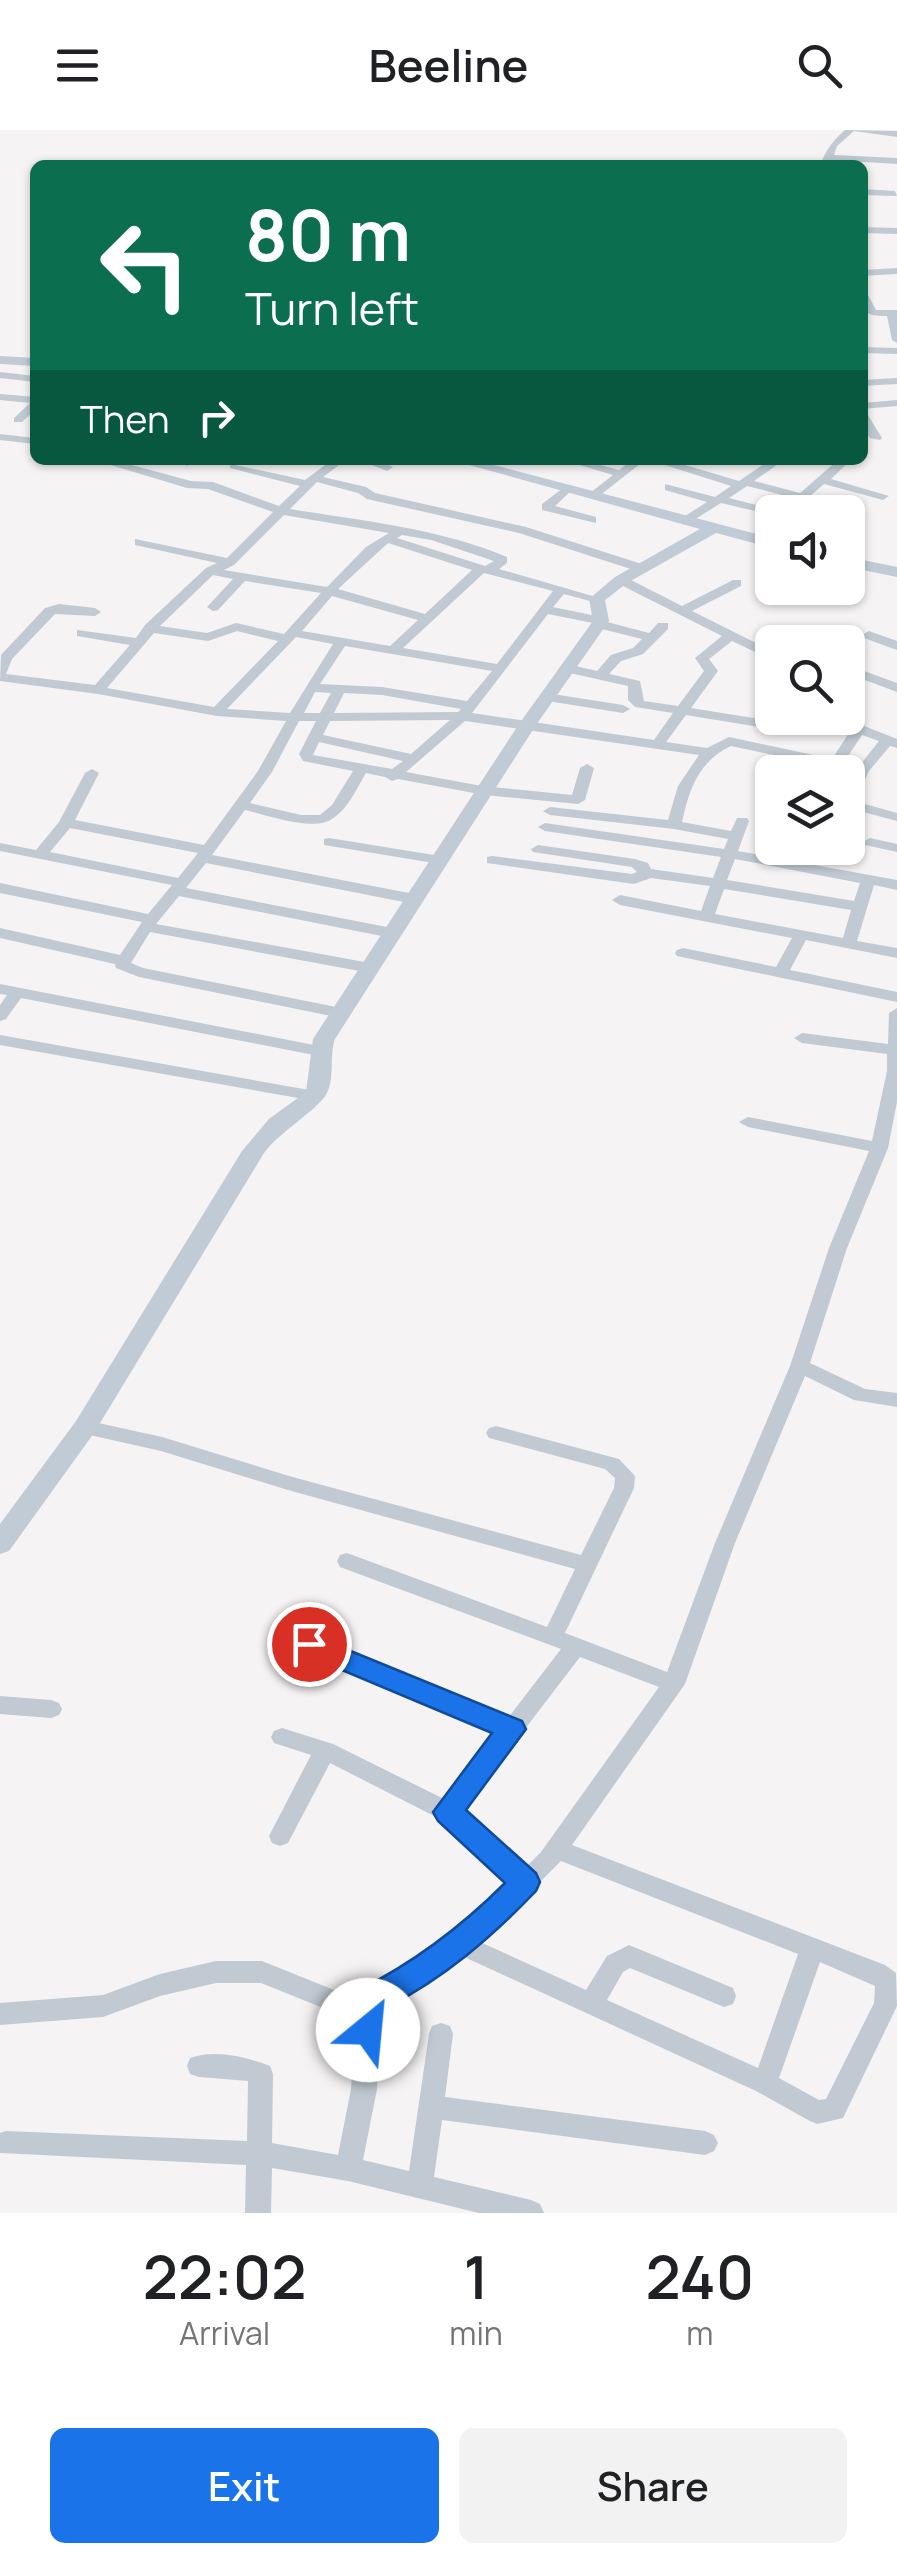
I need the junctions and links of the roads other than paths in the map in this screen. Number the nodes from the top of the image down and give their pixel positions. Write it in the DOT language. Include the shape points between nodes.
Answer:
graph roads {
  1 [pos="853,130"];
  2 [pos="897,134"];
  3 [pos="864,146"];
  4 [pos="871,159"];
  5 [pos="827,160"];
  6 [pos="848,160"];
  7 [pos="897,161"];
  8 [pos="868,192"];
  9 [pos="895,194"];
  10 [pos="868,230"];
  11 [pos="897,230"];
  12 [pos="897,271"];
  13 [pos="868,273"];
  14 [pos="868,306"];
  15 [pos="895,313"];
  16 [pos="897,340"];
  17 [pos="868,350"];
  18 [pos="897,352"];
  19 [pos="0,360"];
  20 [pos="30,362"];
  21 [pos="0,375"];
  22 [pos="30,378"];
  23 [pos="868,382"];
  24 [pos="897,382"];
  25 [pos="0,397"];
  26 [pos="30,401"];
  27 [pos="897,403"];
  28 [pos="30,407"];
  29 [pos="868,409"];
  30 [pos="18,420"];
  31 [pos="868,422"];
  32 [pos="0,437"];
  33 [pos="876,438"];
  34 [pos="30,440"];
  35 [pos="118,465"];
  36 [pos="333,465"];
  37 [pos="381,465"];
  38 [pos="497,465"];
  39 [pos="588,465"];
  40 [pos="633,465"];
  41 [pos="674,465"];
  42 [pos="770,465"];
  43 [pos="840,465"];
  44 [pos="234,466"];
  45 [pos="387,467"];
  46 [pos="622,474"];
  47 [pos="822,480"];
  48 [pos="311,481"];
  49 [pos="743,483"];
  50 [pos="567,488"];
  51 [pos="669,488"];
  52 [pos="794,495"];
  53 [pos="805,495"];
  54 [pos="594,496"];
  55 [pos="883,496"];
  56 [pos="718,500"];
  57 [pos="755,508"];
  58 [pos="280,511"];
  59 [pos="592,520"];
  60 [pos="686,521"];
  61 [pos="714,528"];
  62 [pos="395,535"];
  63 [pos="755,539"];
  64 [pos="139,542"];
  65 [pos="230,562"];
  66 [pos="865,564"];
  67 [pos="894,567"];
  68 [pos="642,568"];
  69 [pos="485,570"];
  70 [pos="210,571"];
  71 [pos="243,576"];
  72 [pos="621,580"];
  73 [pos="737,583"];
  74 [pos="561,590"];
  75 [pos="330,591"];
  76 [pos="597,599"];
  77 [pos="213,607"];
  78 [pos="544,609"];
  79 [pos="681,611"];
  80 [pos="95,612"];
  81 [pos="426,618"];
  82 [pos="600,622"];
  83 [pos="663,626"];
  84 [pos="150,628"];
  85 [pos="82,634"];
  86 [pos="869,635"];
  87 [pos="290,636"];
  88 [pos="649,637"];
  89 [pos="342,640"];
  90 [pos="724,640"];
  91 [pos="138,642"];
  92 [pos="897,646"];
  93 [pos="394,649"];
  94 [pos="755,650"];
  95 [pos="566,668"];
  96 [pos="501,669"];
  97 [pos="0,675"];
  98 [pos="601,675"];
  99 [pos="865,675"];
  100 [pos="310,688"];
  101 [pos="340,688"];
  102 [pos="897,688"];
  103 [pos="98,690"];
  104 [pos="546,697"];
  105 [pos="623,709"];
  106 [pos="682,710"];
  107 [pos="466,711"];
  108 [pos="218,712"];
  109 [pos="294,717"];
  110 [pos="327,717"];
  111 [pos="755,722"];
  112 [pos="528,724"];
  113 [pos="865,731"];
  114 [pos="764,735"];
  115 [pos="314,738"];
  116 [pos="659,742"];
  117 [pos="892,742"];
  118 [pos="762,746"];
  119 [pos="709,752"];
  120 [pos="791,755"];
  121 [pos="413,759"];
  122 [pos="587,768"];
  123 [pos="865,768"];
  124 [pos="361,770"];
  125 [pos="92,774"];
  126 [pos="392,777"];
  127 [pos="486,790"];
  128 [pos="242,806"];
  129 [pos="865,807"];
  130 [pos="549,812"];
  131 [pos="897,816"];
  132 [pos="66,823"];
  133 [pos="674,825"];
  134 [pos="329,842"];
  135 [pos="870,842"];
  136 [pos="0,847"];
  137 [pos="538,848"];
  138 [pos="897,848"];
  139 [pos="204,854"];
  140 [pos="730,854"];
  141 [pos="40,855"];
  142 [pos="440,860"];
  143 [pos="492,860"];
  144 [pos="533,866"];
  145 [pos="645,874"];
  146 [pos="868,880"];
  147 [pos="722,882"];
  148 [pos="897,885"];
  149 [pos="179,887"];
  150 [pos="0,888"];
  151 [pos="414,899"];
  152 [pos="620,900"];
  153 [pos="860,907"];
  154 [pos="707,914"];
  155 [pos="150,923"];
  156 [pos="0,933"];
  157 [pos="392,933"];
  158 [pos="802,934"];
  159 [pos="850,944"];
  160 [pos="683,953"];
  161 [pos="897,953"];
  162 [pos="124,960"];
  163 [pos="370,968"];
  164 [pos="780,974"];
  165 [pos="8,991"];
  166 [pos="897,997"];
  167 [pos="341,1014"];
  168 [pos="897,1014"];
  169 [pos="0,1016"];
  170 [pos="802,1038"];
  171 [pos="0,1040"];
  172 [pos="895,1050"];
  173 [pos="319,1051"];
  174 [pos="315,1096"];
  175 [pos="748,1122"];
  176 [pos="880,1148"];
  177 [pos="800,1366"];
  178 [pos="897,1400"];
  179 [pos="85,1427"];
  180 [pos="496,1433"];
  181 [pos="0,1544"];
  182 [pos="347,1561"];
  183 [pos="588,1565"];
  184 [pos="552,1638"];
  185 [pos="309,1644"];
  186 [pos="576,1646"];
  187 [pos="674,1684"];
  188 [pos="0,1705"];
  189 [pos="51,1709"];
  190 [pos="512,1729"];
  191 [pos="282,1737"];
  192 [pos="325,1750"];
  193 [pos="448,1812"];
  194 [pos="280,1836"];
  195 [pos="556,1848"];
  196 [pos="525,1882"];
  197 [pos="459,1944"];
  198 [pos="812,1949"];
  199 [pos="892,1989"];
  200 [pos="724,1996"];
  201 [pos="370,2000"];
  202 [pos="591,2004"];
  203 [pos="0,2014"];
  204 [pos="441,2034"];
  205 [pos="199,2066"];
  206 [pos="765,2083"];
  207 [pos="430,2107"];
  208 [pos="705,2142"];
  209 [pos="6,2143"];
  210 [pos="258,2153"];
  211 [pos="348,2169"];
  212 [pos="420,2186"];
  213 [pos="258,2213"];
  214 [pos="531,2213"];
  1 -- 2 [label="street"];
  1 -- 5 [label="street"];
  3 -- 4 [label="street"];
  4 -- 6 [label="street"];
  4 -- 7 [label="street"];
  8 -- 9 [label="street"];
  10 -- 11 [label="street"];
  12 -- 13 [label="street"];
  14 -- 15 [label="street"];
  15 -- 16 [label="street"];
  17 -- 18 [label="street"];
  19 -- 20 [label="street"];
  21 -- 22 [label="street"];
  23 -- 24 [label="street"];
  25 -- 26 [label="street"];
  27 -- 29 [label="street"];
  28 -- 30 [label="street"];
  31 -- 33 [label="street"];
  32 -- 34 [label="street"];
  35 -- 58 [label="street" via="209,485"];
  36 -- 48 [label="street"];
  37 -- 45 [label="street"];
  38 -- 50 [label="street"];
  39 -- 46 [label="street"];
  40 -- 46 [label="street"];
  41 -- 49 [label="street"];
  42 -- 49 [label="street"];
  43 -- 47 [label="street"];
  44 -- 48 [label="street"];
  46 -- 54 [label="street"];
  47 -- 53 [label="street"];
  47 -- 55 [label="street"];
  48 -- 58 [label="street"];
  48 -- 68 [label="street" via="522,530"];
  49 -- 52 [label="street"];
  49 -- 56 [label="street"];
  50 -- 54 [label="street"];
  50 -- 59 [label="street" via="546,507"];
  51 -- 56 [label="street"];
  54 -- 60 [label="street"];
  56 -- 57 [label="street"];
  56 -- 60 [label="street"];
  58 -- 62 [label="street"];
  58 -- 65 [label="street"];
  60 -- 61 [label="street"];
  61 -- 63 [label="street"];
  61 -- 68 [label="street"];
  62 -- 69 [label="street"];
  62 -- 69 [label="street" via="503,560"];
  62 -- 75 [label="street"];
  64 -- 65 [label="street"];
  65 -- 70 [label="street"];
  66 -- 67 [label="street"];
  68 -- 72 [label="street"];
  69 -- 74 [label="street"];
  69 -- 81 [label="street"];
  70 -- 71 [label="street"];
  70 -- 84 [label="street"];
  71 -- 75 [label="street"];
  71 -- 77 [label="street"];
  72 -- 76 [label="street"];
  72 -- 79 [label="street"];
  73 -- 79 [label="street"];
  74 -- 76 [label="street"];
  74 -- 78 [label="street"];
  75 -- 81 [label="street"];
  75 -- 87 [label="street"];
  76 -- 82 [label="street"];
  78 -- 82 [label="street"];
  78 -- 96 [label="street"];
  79 -- 90 [label="street"];
  80 -- 97 [label="street" via="50,611 6,658"];
  81 -- 93 [label="street"];
  82 -- 88 [label="street"];
  82 -- 95 [label="street"];
  83 -- 88 [label="street"];
  84 -- 87 [label="street" via="208,637 236,627"];
  84 -- 91 [label="street"];
  85 -- 91 [label="street"];
  86 -- 92 [label="street"];
  87 -- 89 [label="street"];
  87 -- 108 [label="street"];
  88 -- 98 [label="street"];
  89 -- 93 [label="street"];
  89 -- 100 [label="street"];
  90 -- 94 [label="street"];
  90 -- 106 [label="street" via="704,655 710,670"];
  91 -- 103 [label="street"];
  93 -- 96 [label="street"];
  95 -- 98 [label="street"];
  95 -- 104 [label="street"];
  96 -- 107 [label="street"];
  97 -- 103 [label="street"];
  98 -- 106 [label="street" via="635,684 636,702"];
  99 -- 102 [label="street"];
  100 -- 101 [label="street"];
  100 -- 109 [label="street"];
  101 -- 107 [label="street"];
  101 -- 110 [label="street"];
  103 -- 108 [label="street"];
  104 -- 105 [label="street"];
  104 -- 112 [label="street"];
  106 -- 111 [label="street"];
  106 -- 116 [label="street"];
  107 -- 110 [label="street"];
  107 -- 112 [label="street"];
  107 -- 121 [label="street"];
  108 -- 109 [label="street"];
  109 -- 110 [label="street"];
  109 -- 128 [label="street"];
  110 -- 115 [label="street"];
  112 -- 116 [label="street"];
  112 -- 127 [label="street"];
  113 -- 117 [label="street"];
  114 -- 118 [label="street"];
  115 -- 121 [label="street"];
  115 -- 124 [label="street" via="308,758"];
  116 -- 119 [label="street"];
  117 -- 123 [label="street"];
  118 -- 119 [label="street" via="729,741"];
  118 -- 120 [label="street"];
  119 -- 133 [label="street" via="690,771"];
  121 -- 126 [label="street"];
  122 -- 130 [label="street" via="580,798"];
  124 -- 126 [label="street"];
  124 -- 128 [label="street" via="324,819"];
  125 -- 132 [label="street"];
  126 -- 127 [label="street"];
  127 -- 130 [label="street"];
  127 -- 142 [label="street"];
  128 -- 139 [label="street"];
  129 -- 131 [label="street"];
  130 -- 133 [label="street"];
  130 -- 137 [label="street"];
  130 -- 140 [label="street"];
  132 -- 139 [label="street"];
  132 -- 141 [label="street"];
  133 -- 140 [label="street" via="739,828"];
  134 -- 142 [label="street"];
  135 -- 138 [label="street"];
  136 -- 141 [label="street"];
  137 -- 144 [label="street"];
  137 -- 145 [label="street" via="635,863"];
  139 -- 149 [label="street"];
  139 -- 151 [label="street"];
  140 -- 146 [label="street"];
  140 -- 147 [label="street"];
  141 -- 149 [label="street"];
  142 -- 151 [label="street"];
  143 -- 144 [label="street"];
  144 -- 145 [label="street" via="634,879"];
  145 -- 147 [label="street"];
  146 -- 148 [label="street"];
  146 -- 153 [label="street"];
  147 -- 153 [label="street"];
  147 -- 154 [label="street"];
  149 -- 155 [label="street"];
  149 -- 157 [label="street"];
  150 -- 155 [label="street"];
  151 -- 157 [label="street"];
  152 -- 154 [label="street"];
  153 -- 159 [label="street"];
  154 -- 158 [label="street"];
  155 -- 162 [label="street"];
  155 -- 163 [label="street"];
  156 -- 162 [label="street"];
  157 -- 163 [label="street"];
  158 -- 159 [label="street"];
  158 -- 164 [label="street"];
  159 -- 161 [label="street"];
  160 -- 164 [label="street"];
  162 -- 167 [label="street" via="122,966 139,972"];
  163 -- 167 [label="street"];
  164 -- 166 [label="street"];
  165 -- 169 [label="street"];
  165 -- 173 [label="street"];
  167 -- 173 [label="street"];
  168 -- 172 [label="street"];
  170 -- 172 [label="street"];
  171 -- 174 [label="street"];
  172 -- 176 [label="street"];
  173 -- 174 [label="street"];
  174 -- 179 [label="street" via="252,1149"];
  175 -- 176 [label="street"];
  176 -- 177 [label="street"];
  177 -- 178 [label="street" via="860,1396"];
  177 -- 187 [label="street"];
  179 -- 181 [label="street"];
  179 -- 183 [label="street"];
  180 -- 183 [label="street" via="612,1464 626,1476"];
  182 -- 184 [label="street"];
  183 -- 184 [label="street"];
  184 -- 186 [label="street"];
  185 -- 190 [label="street"];
  186 -- 187 [label="street"];
  186 -- 190 [label="street"];
  187 -- 195 [label="street"];
  188 -- 189 [label="street"];
  190 -- 193 [label="street"];
  191 -- 192 [label="street"];
  192 -- 193 [label="street"];
  192 -- 194 [label="street"];
  193 -- 196 [label="street"];
  195 -- 196 [label="street"];
  195 -- 198 [label="street"];
  196 -- 197 [label="street"];
  197 -- 201 [label="street" via="416,1977"];
  197 -- 202 [label="street"];
  198 -- 199 [label="street" via="876,1972"];
  198 -- 206 [label="street"];
  199 -- 206 [label="street" via="834,2110 817,2112"];
  200 -- 202 [label="street" via="629,1956 615,1964"];
  201 -- 203 [label="street" via="333,2002 262,1972 216,1972 103,2006"];
  201 -- 211 [label="street" via="364,2089"];
  202 -- 206 [label="street"];
  204 -- 207 [label="street"];
  205 -- 210 [label="street" via="261,2074"];
  207 -- 208 [label="street"];
  207 -- 212 [label="street"];
  209 -- 210 [label="street"];
  210 -- 211 [label="street"];
  210 -- 213 [label="street"];
  211 -- 212 [label="street"];
  212 -- 214 [label="street"];
}
